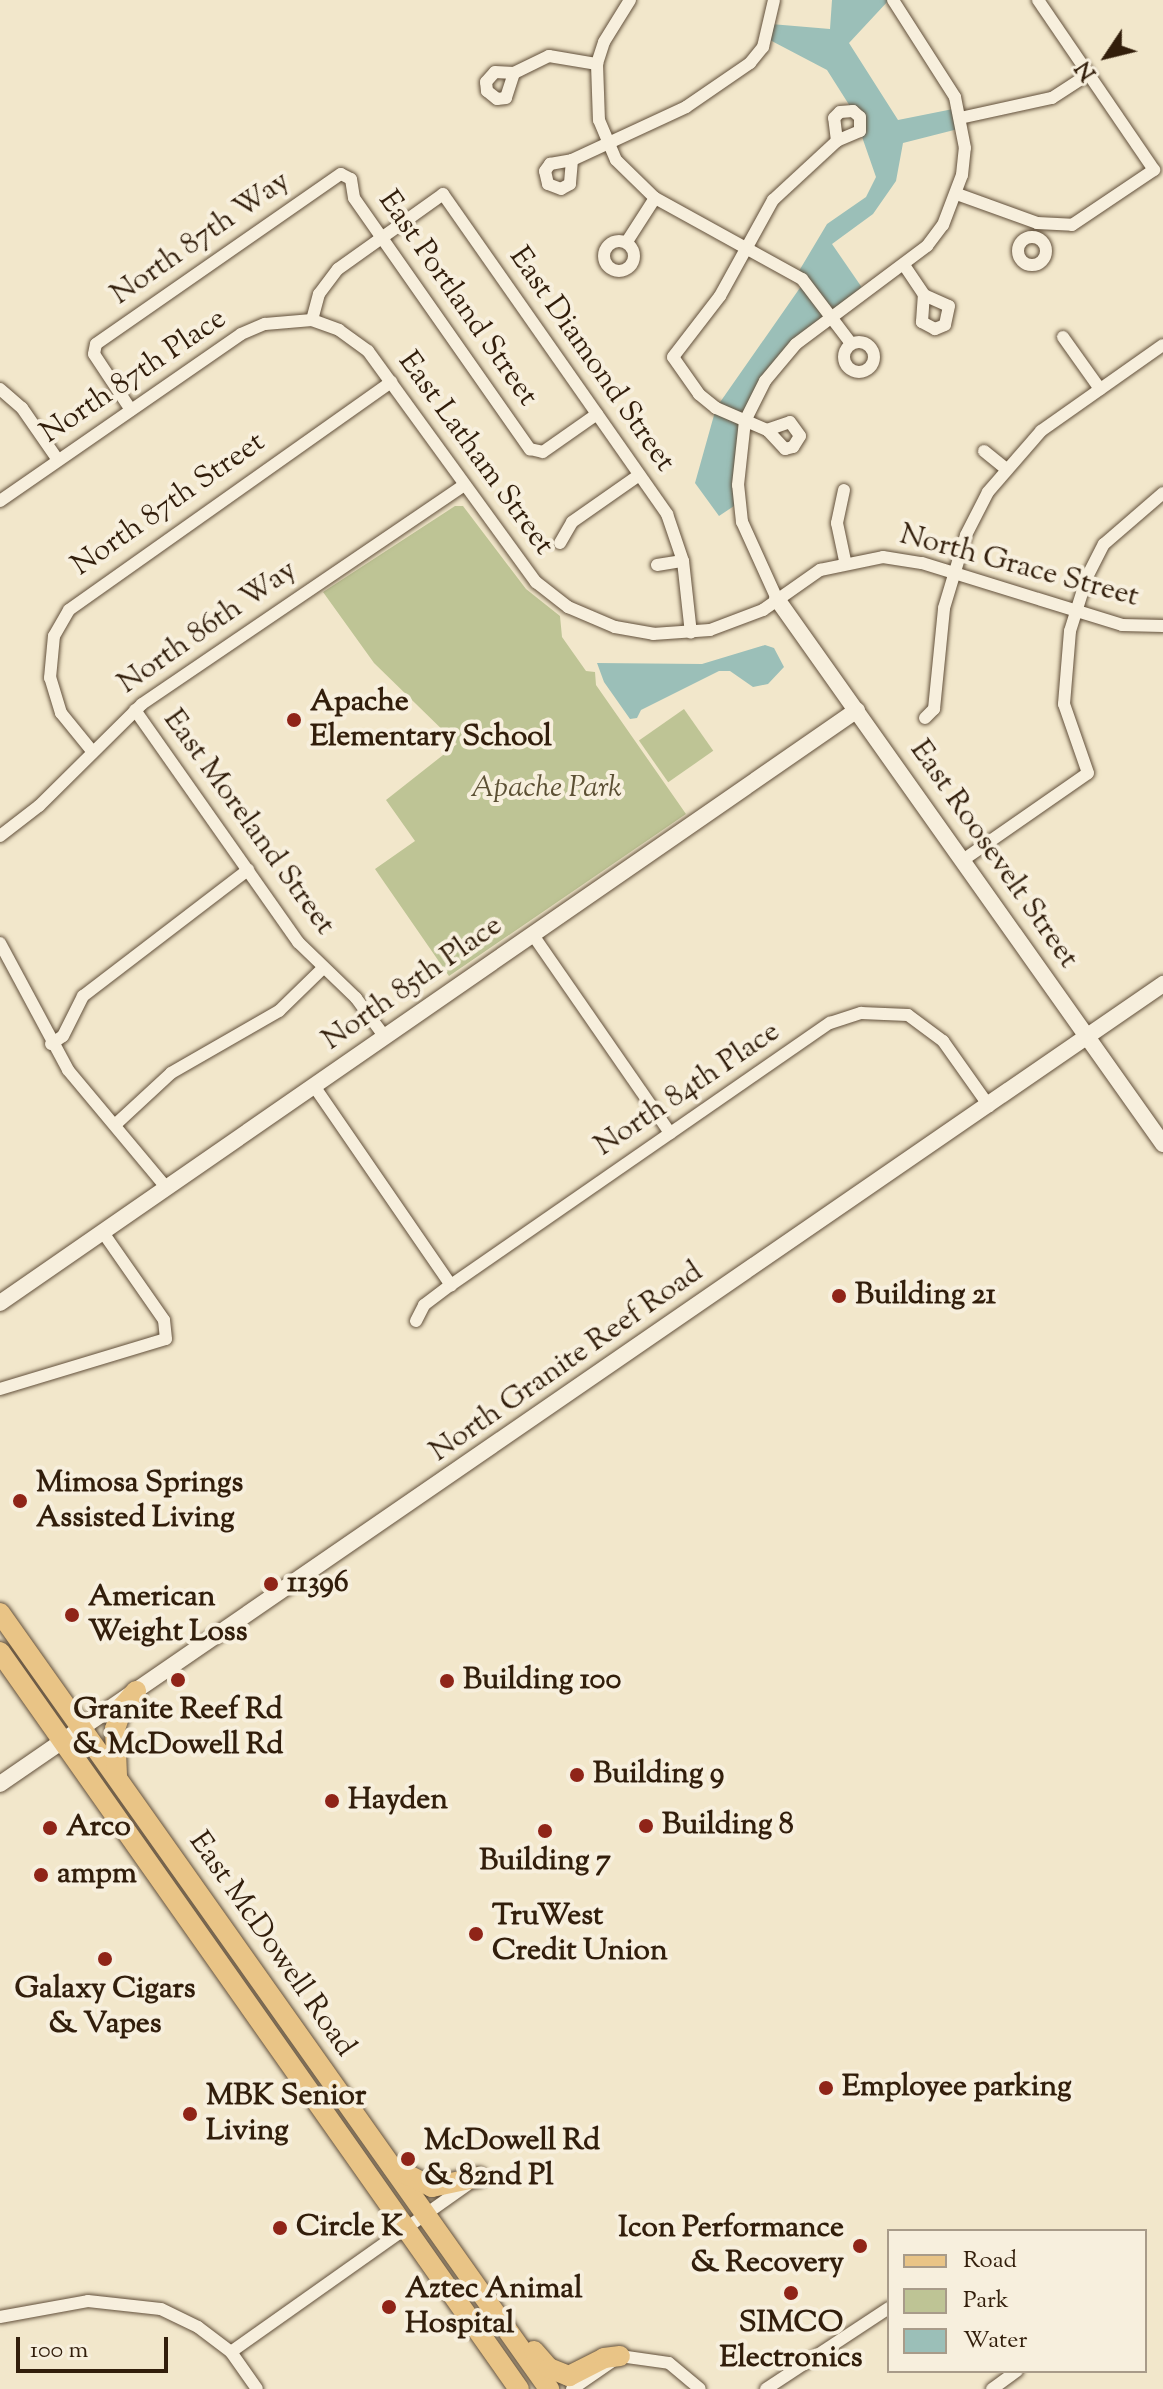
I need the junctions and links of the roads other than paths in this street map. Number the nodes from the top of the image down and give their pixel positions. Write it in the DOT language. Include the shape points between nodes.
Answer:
graph roads {
  1 [pos="630,0"];
  2 [pos="774,0"];
  3 [pos="893,0"];
  4 [pos="1038,0"];
  5 [pos="597,64"];
  6 [pos="514,73"];
  7 [pos="1089,74"];
  8 [pos="960,118"];
  9 [pos="837,141"];
  10 [pos="606,142"];
  11 [pos="572,160"];
  12 [pos="341,174"];
  13 [pos="957,194"];
  14 [pos="655,198"];
  15 [pos="381,237"];
  16 [pos="628,240"];
  17 [pos="746,248"];
  18 [pos="904,265"];
  19 [pos="924,295"];
  20 [pos="832,316"];
  21 [pos="312,320"];
  22 [pos="1063,337"];
  23 [pos="850,342"];
  24 [pos="1163,345"];
  25 [pos="391,382"];
  26 [pos="0,389"];
  27 [pos="1100,389"];
  28 [pos="131,410"];
  29 [pos="597,414"];
  30 [pos="745,421"];
  31 [pos="767,430"];
  32 [pos="984,451"];
  33 [pos="58,460"];
  34 [pos="1005,468"];
  35 [pos="639,475"];
  36 [pos="464,485"];
  37 [pos="844,490"];
  38 [pos="1163,493"];
  39 [pos="0,501"];
  40 [pos="560,543"];
  41 [pos="683,561"];
  42 [pos="845,561"];
  43 [pos="657,565"];
  44 [pos="954,573"];
  45 [pos="777,599"];
  46 [pos="1076,611"];
  47 [pos="1163,626"];
  48 [pos="691,633"];
  49 [pos="135,710"];
  50 [pos="857,710"];
  51 [pos="925,718"];
  52 [pos="92,751"];
  53 [pos="0,836"];
  54 [pos="963,860"];
  55 [pos="248,870"];
  56 [pos="533,935"];
  57 [pos="0,943"];
  58 [pos="323,968"];
  59 [pos="1163,984"];
  60 [pos="385,1037"];
  61 [pos="1087,1037"];
  62 [pos="51,1044"];
  63 [pos="314,1086"];
  64 [pos="989,1106"];
  65 [pos="116,1124"];
  66 [pos="670,1133"];
  67 [pos="1163,1144"];
  68 [pos="166,1187"];
  69 [pos="102,1231"];
  70 [pos="451,1285"];
  71 [pos="0,1303"];
  72 [pos="416,1321"];
  73 [pos="0,1389"];
  74 [pos="0,1613"];
  75 [pos="0,1652"];
  76 [pos="136,1691"];
  77 [pos="81,1728"];
  78 [pos="63,1741"];
  79 [pos="118,1780"];
  80 [pos="0,1784"];
  81 [pos="246,1961"];
  82 [pos="227,1975"];
  83 [pos="392,2167"];
  84 [pos="479,2177"];
  85 [pos="425,2214"];
  86 [pos="405,2228"];
  87 [pos="476,2286"];
  88 [pos="887,2309"];
  89 [pos="0,2317"];
  90 [pos="231,2352"];
  91 [pos="620,2356"];
  92 [pos="602,2369"];
  93 [pos="1014,2373"];
  94 [pos="998,2386"];
  95 [pos="257,2389"];
  96 [pos="519,2389"];
  97 [pos="549,2389"];
  98 [pos="572,2389"];
  99 [pos="583,2389"];
  100 [pos="700,2389"];
  101 [pos="766,2389"];
  1 -- 5 [label="street"];
  2 -- 10 [label="street" via="763,47 750,63 686,107"];
  3 -- 8 [label="street" via="945,75"];
  4 -- 7 [label="street"];
  5 -- 6 [label="street" via="549,56"];
  5 -- 10 [label="street" via="596,99"];
  7 -- 8 [label="street" via="1052,98"];
  7 -- 13 [label="street" via="1154,170 1072,225 1036,229"];
  8 -- 13 [label="street" via="965,148"];
  9 -- 17 [label="street" via="784,186"];
  10 -- 11 [label="street"];
  10 -- 14 [label="street" via="628,177"];
  12 -- 15 [label="street, East Portland Street" via="351,179 354,198"];
  12 -- 28 [label="street, North 87th Way" via="94,349"];
  13 -- 18 [label="street" via="927,246"];
  14 -- 16 [label="street"];
  14 -- 17 [label="street"];
  15 -- 21 [label="street" via="332,275 319,294"];
  15 -- 29 [label="street, East Portland Street" via="537,452"];
  15 -- 29 [label="street, East Diamond Street" via="443,194"];
  17 -- 20 [label="street" via="802,279"];
  17 -- 30 [label="street" via="720,296 673,357 699,394"];
  18 -- 19 [label="street"];
  18 -- 20 [label="street"];
  20 -- 23 [label="street"];
  20 -- 30 [label="street" via="774,368"];
  21 -- 25 [label="street, East Latham Street" via="354,339"];
  21 -- 28 [label="street, North 87th Place" via="253,328"];
  22 -- 27 [label="street"];
  24 -- 27 [label="street"];
  25 -- 36 [label="street, East Latham Street"];
  25 -- 52 [label="street, North 87th Street" via="69,610 54,636 50,678 61,713"];
  26 -- 33 [label="street" via="22,408"];
  27 -- 34 [label="street" via="1041,431"];
  28 -- 33 [label="street, North 87th Place"];
  29 -- 35 [label="street, East Diamond Street"];
  30 -- 31 [label="street"];
  30 -- 45 [label="street" via="738,485 742,522"];
  32 -- 34 [label="street"];
  33 -- 39 [label="street, North 87th Place"];
  34 -- 44 [label="street" via="972,520"];
  35 -- 40 [label="street" via="572,522"];
  35 -- 41 [label="street, East Diamond Street" via="667,514"];
  36 -- 48 [label="street, East Latham Street" via="518,563 568,607 632,631"];
  36 -- 49 [label="street, North 86th Way"];
  37 -- 42 [label="street" via="837,523"];
  38 -- 46 [label="street" via="1104,544"];
  41 -- 43 [label="street"];
  41 -- 48 [label="street, East Diamond Street"];
  42 -- 44 [label="street, North Grace Street" via="896,558"];
  42 -- 45 [label="street, North Grace Street" via="808,576"];
  44 -- 46 [label="street, North Grace Street"];
  44 -- 51 [label="street" via="938,633 934,709"];
  45 -- 48 [label="street, East Latham Street" via="738,621"];
  45 -- 50 [label="street, East Roosevelt Street"];
  46 -- 47 [label="street, North Grace Street" via="1122,625"];
  46 -- 54 [label="street" via="1062,689 1070,732 1088,773"];
  49 -- 52 [label="street, North 86th Way"];
  49 -- 55 [label="street, East Moreland Street"];
  50 -- 54 [label="street, East Roosevelt Street"];
  50 -- 56 [label="street, North 85th Place"];
  52 -- 53 [label="street, North 86th Way" via="39,806"];
  54 -- 61 [label="street, East Roosevelt Street"];
  55 -- 58 [label="street, East Moreland Street"];
  55 -- 62 [label="street" via="83,996 63,1036"];
  56 -- 60 [label="street, North 85th Place"];
  56 -- 66 [label="street"];
  57 -- 62 [label="street"];
  58 -- 60 [label="street, East Moreland Street" via="356,998"];
  58 -- 65 [label="street" via="279,1011 171,1073"];
  59 -- 61 [label="street, North Granite Reef Road"];
  60 -- 63 [label="street, North 85th Place"];
  61 -- 64 [label="street, North Granite Reef Road"];
  61 -- 67 [label="street, East Roosevelt Street"];
  62 -- 65 [label="street"];
  63 -- 68 [label="street, North 85th Place"];
  63 -- 70 [label="street"];
  64 -- 66 [label="street, North 84th Place" via="926,1024 908,1015 861,1013 830,1023"];
  64 -- 76 [label="street, North Granite Reef Road"];
  65 -- 68 [label="street"];
  66 -- 70 [label="street, North 84th Place"];
  68 -- 69 [label="street, North 85th Place"];
  69 -- 71 [label="street, North 85th Place"];
  69 -- 73 [label="street" via="169,1332 160,1344"];
  70 -- 72 [label="street, North 84th Place" via="424,1305"];
  74 -- 77 [label="main road, East McDowell Road"];
  75 -- 78 [label="main road, East McDowell Road"];
  76 -- 77 [label="street, North Granite Reef Road"];
  76 -- 79 [label="main road" via="123,1706 115,1729"];
  77 -- 78 [label="street, North Granite Reef Road"];
  77 -- 79 [label="main road, East McDowell Road"];
  78 -- 80 [label="street, North Granite Reef Road"];
  78 -- 82 [label="main road, East McDowell Road"];
  79 -- 81 [label="main road, East McDowell Road"];
  81 -- 82 [label="main road"];
  81 -- 83 [label="main road, East McDowell Road"];
  82 -- 86 [label="main road, East McDowell Road"];
  83 -- 84 [label="main road" via="432,2187"];
  83 -- 85 [label="main road, East McDowell Road"];
  84 -- 85 [label="street"];
  85 -- 86 [label="street"];
  85 -- 87 [label="main road, East McDowell Road"];
  86 -- 90 [label="street"];
  86 -- 96 [label="main road, East McDowell Road"];
  87 -- 91 [label="main road" via="559,2374 579,2374 604,2358"];
  87 -- 97 [label="main road, East McDowell Road"];
  88 -- 101 [label="street"];
  89 -- 90 [label="street" via="88,2301 137,2303 178,2316"];
  90 -- 95 [label="street"];
  91 -- 92 [label="street"];
  91 -- 100 [label="street" via="669,2363"];
  92 -- 98 [label="street"];
  92 -- 99 [label="main road"];
  93 -- 94 [label="street"];
}
